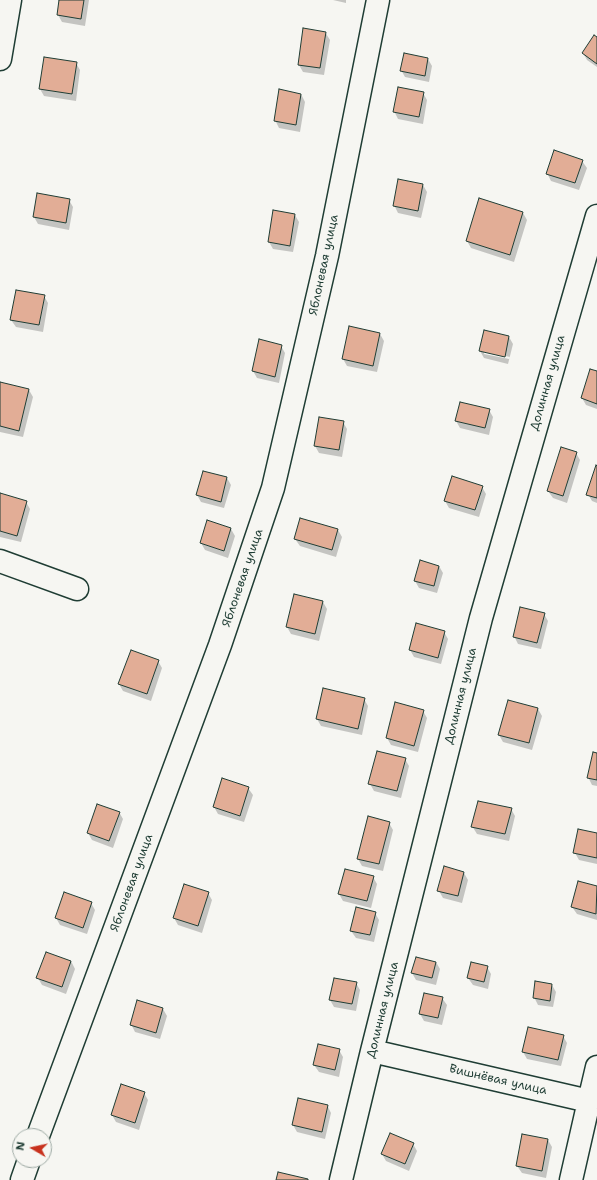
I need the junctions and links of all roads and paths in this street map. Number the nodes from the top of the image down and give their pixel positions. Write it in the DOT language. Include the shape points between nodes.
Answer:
graph roads {
  1 [pos="10,0"];
  2 [pos="378,0"];
  3 [pos="0,59"];
  4 [pos="597,216"];
  5 [pos="0,561"];
  6 [pos="77,589"];
  7 [pos="372,1051"];
  8 [pos="597,1067"];
  9 [pos="589,1101"];
  10 [pos="41,1128"];
  11 [pos="26,1168"];
  12 [pos="22,1180"];
  13 [pos="342,1180"];
  14 [pos="571,1180"];
  1 -- 3 [label="street"];
  2 -- 10 [label="street, Яблоневая улица" via="327,256 273,488 220,645"];
  4 -- 7 [label="street, Долинная улица" via="481,618"];
  5 -- 6 [label="street"];
  7 -- 9 [label="street, Вишнёвая улица"];
  7 -- 13 [label="street, Долинная улица"];
  8 -- 9 [label="street"];
  9 -- 14 [label="street"];
  11 -- 12 [label="street"];
}
